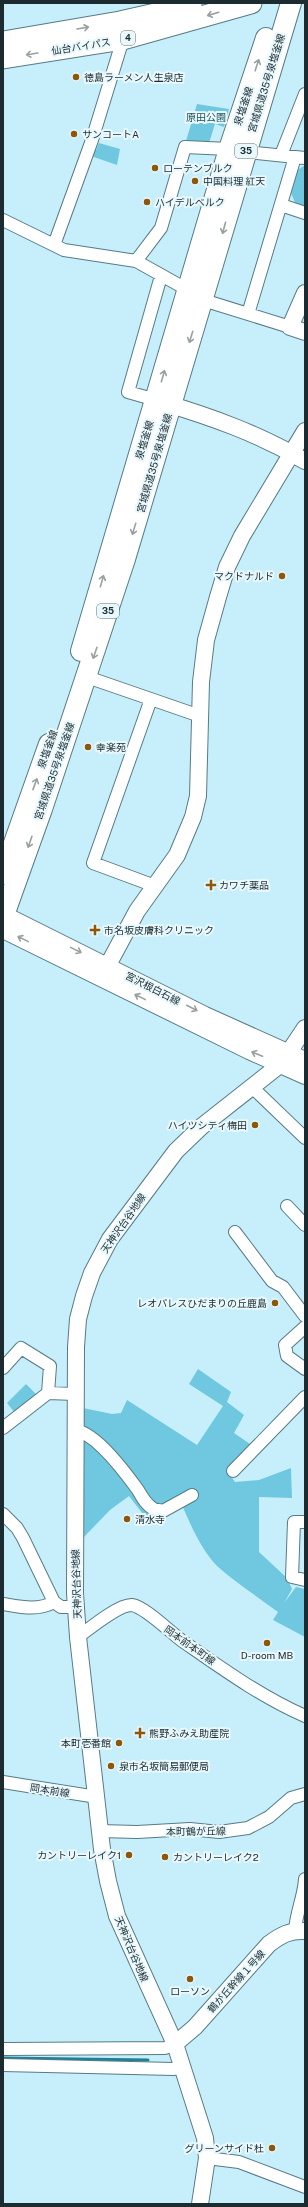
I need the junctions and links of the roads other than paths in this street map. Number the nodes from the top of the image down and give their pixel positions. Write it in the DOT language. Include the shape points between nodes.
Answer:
graph roads {
  1 [pos="200,3"];
  2 [pos="251,3"];
  3 [pos="277,3"];
  4 [pos="291,3"];
  5 [pos="123,39"];
  6 [pos="3,42"];
  7 [pos="3,58"];
  8 [pos="305,94"];
  9 [pos="237,151"];
  10 [pos="281,155"];
  11 [pos="300,157"];
  12 [pos="280,205"];
  13 [pos="305,213"];
  14 [pos="3,220"];
  15 [pos="54,245"];
  16 [pos="136,261"];
  17 [pos="161,276"];
  18 [pos="305,293"];
  19 [pos="195,295"];
  20 [pos="248,314"];
  21 [pos="290,327"];
  22 [pos="305,332"];
  23 [pos="163,403"];
  24 [pos="305,431"];
  25 [pos="298,457"];
  26 [pos="86,676"];
  27 [pos="151,700"];
  28 [pos="200,716"];
  29 [pos="3,874"];
  30 [pos="155,886"];
  31 [pos="3,919"];
  32 [pos="108,966"];
  33 [pos="305,1028"];
  34 [pos="286,1058"];
  35 [pos="305,1060"];
  36 [pos="305,1076"];
  37 [pos="252,1087"];
  38 [pos="305,1138"];
  39 [pos="287,1206"];
  40 [pos="305,1225"];
  41 [pos="234,1232"];
  42 [pos="305,1316"];
  43 [pos="304,1329"];
  44 [pos="3,1368"];
  45 [pos="305,1369"];
  46 [pos="48,1393"];
  47 [pos="75,1394"];
  48 [pos="303,1402"];
  49 [pos="3,1428"];
  50 [pos="75,1430"];
  51 [pos="233,1471"];
  52 [pos="192,1494"];
  53 [pos="3,1514"];
  54 [pos="305,1522"];
  55 [pos="305,1580"];
  56 [pos="54,1602"];
  57 [pos="3,1604"];
  58 [pos="76,1607"];
  59 [pos="78,1637"];
  60 [pos="305,1716"];
  61 [pos="3,1782"];
  62 [pos="305,1794"];
  63 [pos="97,1797"];
  64 [pos="100,1831"];
  65 [pos="305,1879"];
  66 [pos="300,1931"];
  67 [pos="175,2044"];
  68 [pos="3,2049"];
  69 [pos="3,2065"];
  70 [pos="182,2067"];
  71 [pos="207,2158"];
  72 [pos="305,2187"];
  73 [pos="200,2204"];
  6 -- 1 [label="highway, 仙台バイパス / 4, one-way" via="120,22"];
  2 -- 5 [label="highway, 仙台バイパス / 4, one-way"];
  9 -- 3 [label="main road, 泉塩釜線 / 35, one-way"];
  4 -- 9 [label="main road, 宮城県道35号泉塩釜線 / 35"];
  5 -- 7 [label="highway, 仙台バイパス / 4, one-way"];
  5 -- 15 [label="street" via="92,140"];
  8 -- 10 [label="street"];
  9 -- 10 [label="street"];
  9 -- 16 [label="street" via="185,147 161,228"];
  9 -- 19 [label="main road, 宮城県道35号泉塩釜線 / 35"];
  10 -- 11 [label="street"];
  11 -- 12 [label="street"];
  12 -- 13 [label="street"];
  12 -- 20 [label="street"];
  14 -- 15 [label="street"];
  15 -- 16 [label="street" via="64,250"];
  16 -- 17 [label="street"];
  17 -- 19 [label="street"];
  17 -- 23 [label="street" via="128,392"];
  18 -- 21 [label="street"];
  19 -- 20 [label="street"];
  19 -- 23 [label="main road, 宮城県道35号泉塩釜線 / 35"];
  20 -- 21 [label="street"];
  21 -- 22 [label="street"];
  23 -- 25 [label="street" via="247,431"];
  23 -- 26 [label="main road, 宮城県道35号泉塩釜線 / 35, one-way" via="147,489"];
  29 -- 23 [label="main road, 泉塩釜線 / 35, one-way" via="83,645"];
  24 -- 25 [label="street"];
  25 -- 28 [label="street" via="242,536 227,567 206,640"];
  26 -- 27 [label="street"];
  26 -- 31 [label="main road, 宮城県道35号泉塩釜線 / 35, one-way"];
  27 -- 28 [label="street"];
  27 -- 30 [label="street" via="93,863"];
  28 -- 30 [label="street" via="198,796 193,817 177,855"];
  30 -- 32 [label="street" via="137,911"];
  31 -- 32 [label="street, 宮沢根白石線, one-way"];
  34 -- 31 [label="street, one-way" via="249,1051"];
  32 -- 34 [label="street, 宮沢根白石線, one-way"];
  33 -- 34 [label="street, 天神沢台谷地線"];
  34 -- 35 [label="street, 宮沢根白石線"];
  34 -- 36 [label="street"];
  34 -- 37 [label="street, 天神沢台谷地線"];
  37 -- 38 [label="street"];
  37 -- 47 [label="street, 天神沢台谷地線" via="176,1150 110,1239 84,1296 78,1319"];
  39 -- 40 [label="street"];
  41 -- 42 [label="street" via="272,1281 283,1287"];
  43 -- 45 [label="street" via="285,1345 287,1356"];
  44 -- 46 [label="street" via="21,1348 50,1366"];
  46 -- 47 [label="street"];
  46 -- 49 [label="street"];
  47 -- 50 [label="street, 天神沢台谷地線"];
  48 -- 51 [label="street"];
  50 -- 52 [label="street" via="93,1439 154,1509 163,1511"];
  50 -- 58 [label="street, 天神沢台谷地線"];
  53 -- 56 [label="street" via="23,1538"];
  54 -- 55 [label="street" via="294,1522 292,1577"];
  56 -- 57 [label="street" via="45,1608"];
  56 -- 58 [label="street" via="61,1607"];
  58 -- 59 [label="street, 天神沢台谷地線"];
  59 -- 60 [label="street, 岡本前本町線" via="122,1606 132,1605 143,1610 239,1678"];
  59 -- 63 [label="street, 天神沢台谷地線"];
  61 -- 63 [label="street, 岡本前線"];
  62 -- 64 [label="street, 本町鶴が丘線" via="291,1798 269,1817 248,1828 219,1832 190,1829"];
  63 -- 64 [label="street, 天神沢台谷地線"];
  64 -- 67 [label="street, 天神沢台谷地線" via="117,1916"];
  65 -- 66 [label="street" via="304,1894 296,1914"];
  66 -- 67 [label="street, 鶴が丘幹線１号線" via="284,1933 269,1944 195,2027"];
  67 -- 68 [label="street" via="165,2048"];
  67 -- 70 [label="street, 天神沢台谷地線"];
  69 -- 70 [label="street" via="174,2069"];
  70 -- 71 [label="street, 天神沢台谷地線" via="205,2138"];
  71 -- 72 [label="street" via="239,2162"];
  71 -- 73 [label="street, 天神沢台谷地線"];
}
